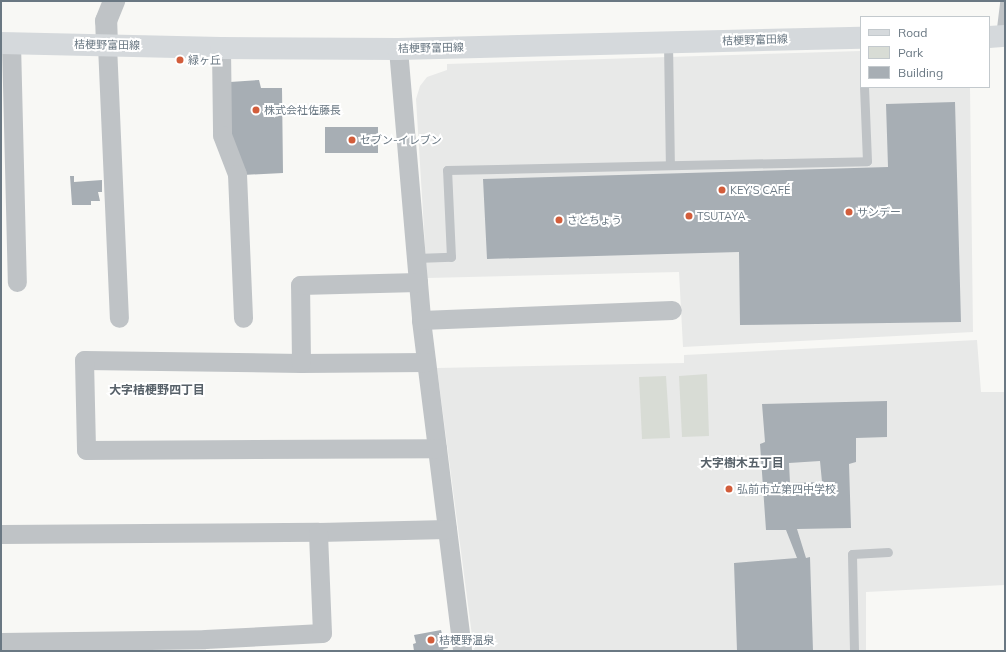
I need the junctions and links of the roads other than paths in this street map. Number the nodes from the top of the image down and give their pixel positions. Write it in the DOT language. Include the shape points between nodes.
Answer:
graph roads {
  1 [pos="114,1"];
  2 [pos="1004,1"];
  3 [pos="998,36"];
  4 [pos="860,38"];
  5 [pos="6,43"];
  6 [pos="668,43"];
  7 [pos="107,45"];
  8 [pos="221,48"];
  9 [pos="398,48"];
  10 [pos="864,88"];
  11 [pos="670,165"];
  12 [pos="416,258"];
  13 [pos="17,282"];
  14 [pos="418,282"];
  15 [pos="672,310"];
  16 [pos="118,318"];
  17 [pos="243,318"];
  18 [pos="421,320"];
  19 [pos="426,362"];
  20 [pos="301,363"];
  21 [pos="437,448"];
  22 [pos="447,529"];
  23 [pos="318,532"];
  24 [pos="1,534"];
  25 [pos="888,552"];
  26 [pos="1,642"];
  27 [pos="462,651"];
  28 [pos="854,651"];
  1 -- 7 [label="street" via="106,21"];
  2 -- 3 [label="lane"];
  4 -- 6 [label="main road, 桔梗野富田線"];
  5 -- 7 [label="main road, 桔梗野富田線"];
  5 -- 13 [label="street"];
  6 -- 9 [label="main road, 桔梗野富田線"];
  6 -- 11 [label="lane"];
  7 -- 8 [label="main road, 桔梗野富田線"];
  7 -- 16 [label="street"];
  8 -- 9 [label="main road, 桔梗野富田線"];
  8 -- 17 [label="street" via="222,135 236,174"];
  9 -- 12 [label="street"];
  10 -- 11 [label="lane" via="867,161"];
  11 -- 12 [label="lane" via="446,170 451,257"];
  12 -- 14 [label="street"];
  14 -- 18 [label="street"];
  14 -- 20 [label="street" via="300,285"];
  15 -- 18 [label="street"];
  18 -- 19 [label="street"];
  19 -- 20 [label="street"];
  19 -- 21 [label="street"];
  20 -- 21 [label="street" via="84,360 86,450"];
  21 -- 22 [label="street"];
  22 -- 23 [label="street"];
  22 -- 27 [label="street"];
  23 -- 24 [label="street"];
  23 -- 26 [label="street" via="322,633 205,639"];
  25 -- 28 [label="lane" via="852,554"];
}
